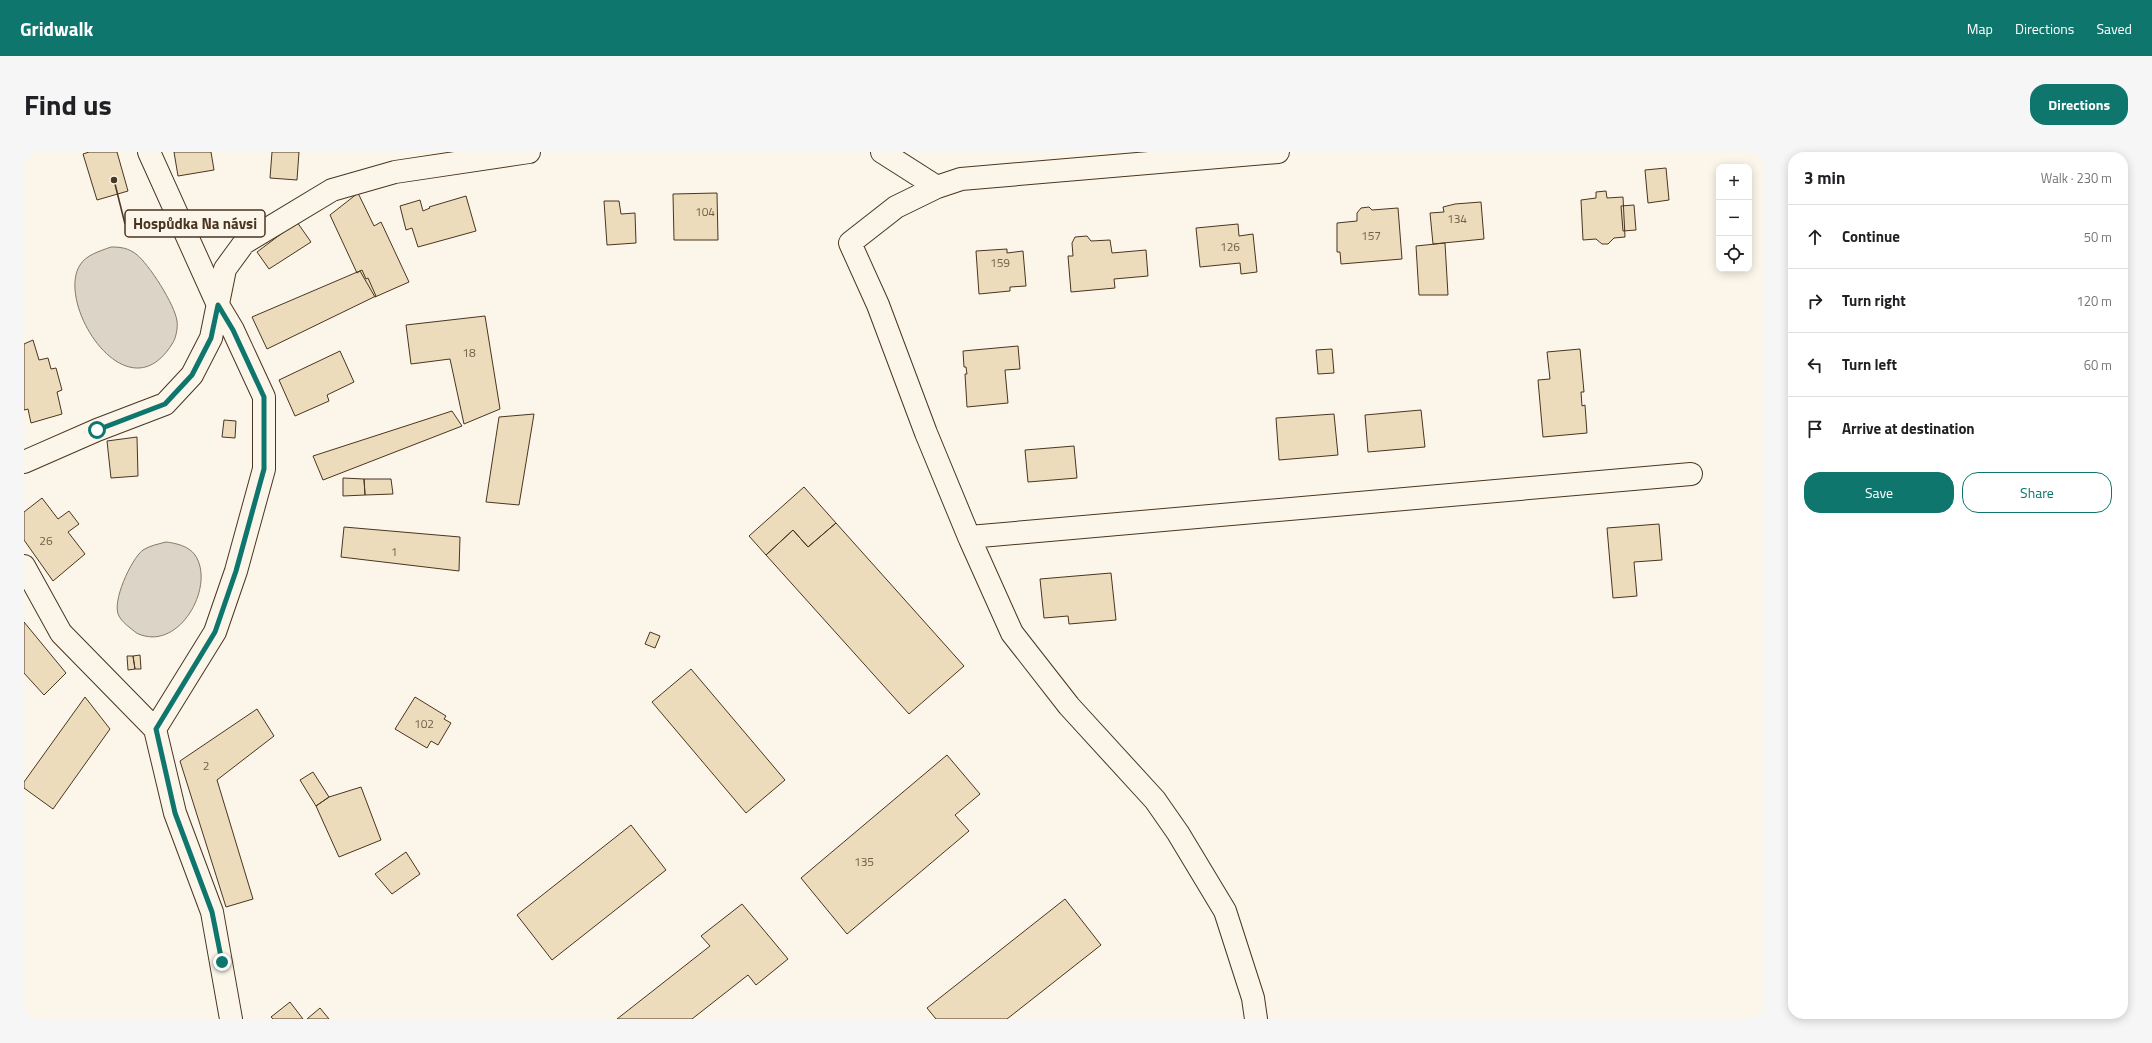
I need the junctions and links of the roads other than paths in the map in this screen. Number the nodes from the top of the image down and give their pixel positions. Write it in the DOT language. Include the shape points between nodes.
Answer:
graph roads {
  1 [pos="149,152"];
  2 [pos="529,152"];
  3 [pos="882,152"];
  4 [pos="1278,152"];
  5 [pos="937,187"];
  6 [pos="218,305"];
  7 [pos="24,462"];
  8 [pos="1691,474"];
  9 [pos="969,537"];
  10 [pos="24,566"];
  11 [pos="156,729"];
  12 [pos="231,1019"];
  13 [pos="1256,1019"];
  1 -- 6 [label="street"];
  2 -- 6 [label="street" via="395,172 332,190 244,243 225,269"];
  3 -- 5 [label="street"];
  4 -- 5 [label="street" via="961,179"];
  5 -- 9 [label="street" via="896,207 850,243 878,305 926,433"];
  6 -- 7 [label="street" via="211,338 192,375 165,404"];
  6 -- 11 [label="street" via="233,330 264,397 264,469 236,571 215,632"];
  8 -- 9 [label="street"];
  9 -- 13 [label="street" via="1012,632 1069,706 1155,800 1178,833 1225,912 1254,998"];
  10 -- 11 [label="street" via="61,633"];
  11 -- 12 [label="street" via="175,813 212,912"];
}
